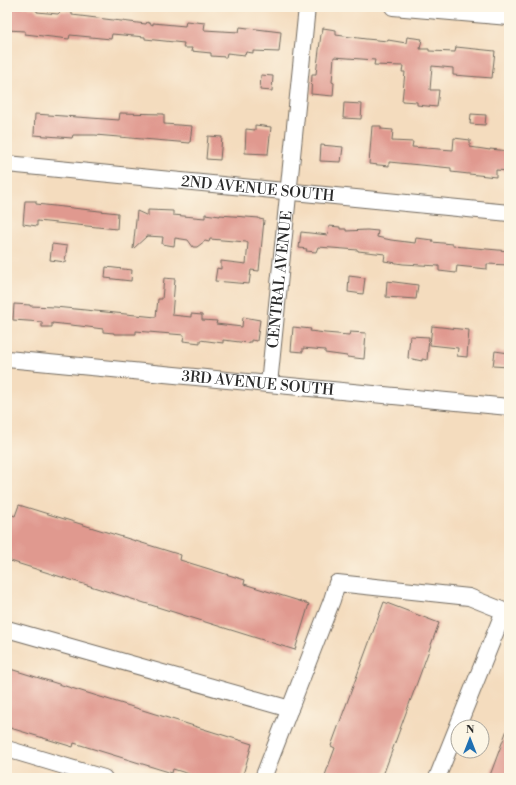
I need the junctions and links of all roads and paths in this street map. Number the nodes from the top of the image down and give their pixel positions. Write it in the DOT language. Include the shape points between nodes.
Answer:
graph roads {
  1 [pos="307,7"];
  2 [pos="393,7"];
  3 [pos="509,18"];
  4 [pos="7,164"];
  5 [pos="287,191"];
  6 [pos="509,213"];
  7 [pos="7,359"];
  8 [pos="269,384"];
  9 [pos="509,407"];
  10 [pos="507,612"];
  11 [pos="7,629"];
  12 [pos="290,709"];
  13 [pos="7,749"];
  14 [pos="104,778"];
  15 [pos="263,778"];
  16 [pos="437,778"];
  1 -- 5 [label="street, CENTRAL AVENUE"];
  2 -- 3 [label="street"];
  4 -- 5 [label="street, 2ND AVENUE SOUTH"];
  5 -- 6 [label="street, 2ND AVENUE SOUTH"];
  5 -- 8 [label="street, CENTRAL AVENUE"];
  7 -- 8 [label="street, 3RD AVENUE SOUTH"];
  8 -- 9 [label="street, 3RD AVENUE SOUTH"];
  10 -- 12 [label="street" via="469,597 337,583"];
  10 -- 16 [label="street"];
  11 -- 12 [label="street"];
  12 -- 15 [label="street"];
  13 -- 14 [label="street"];
}
